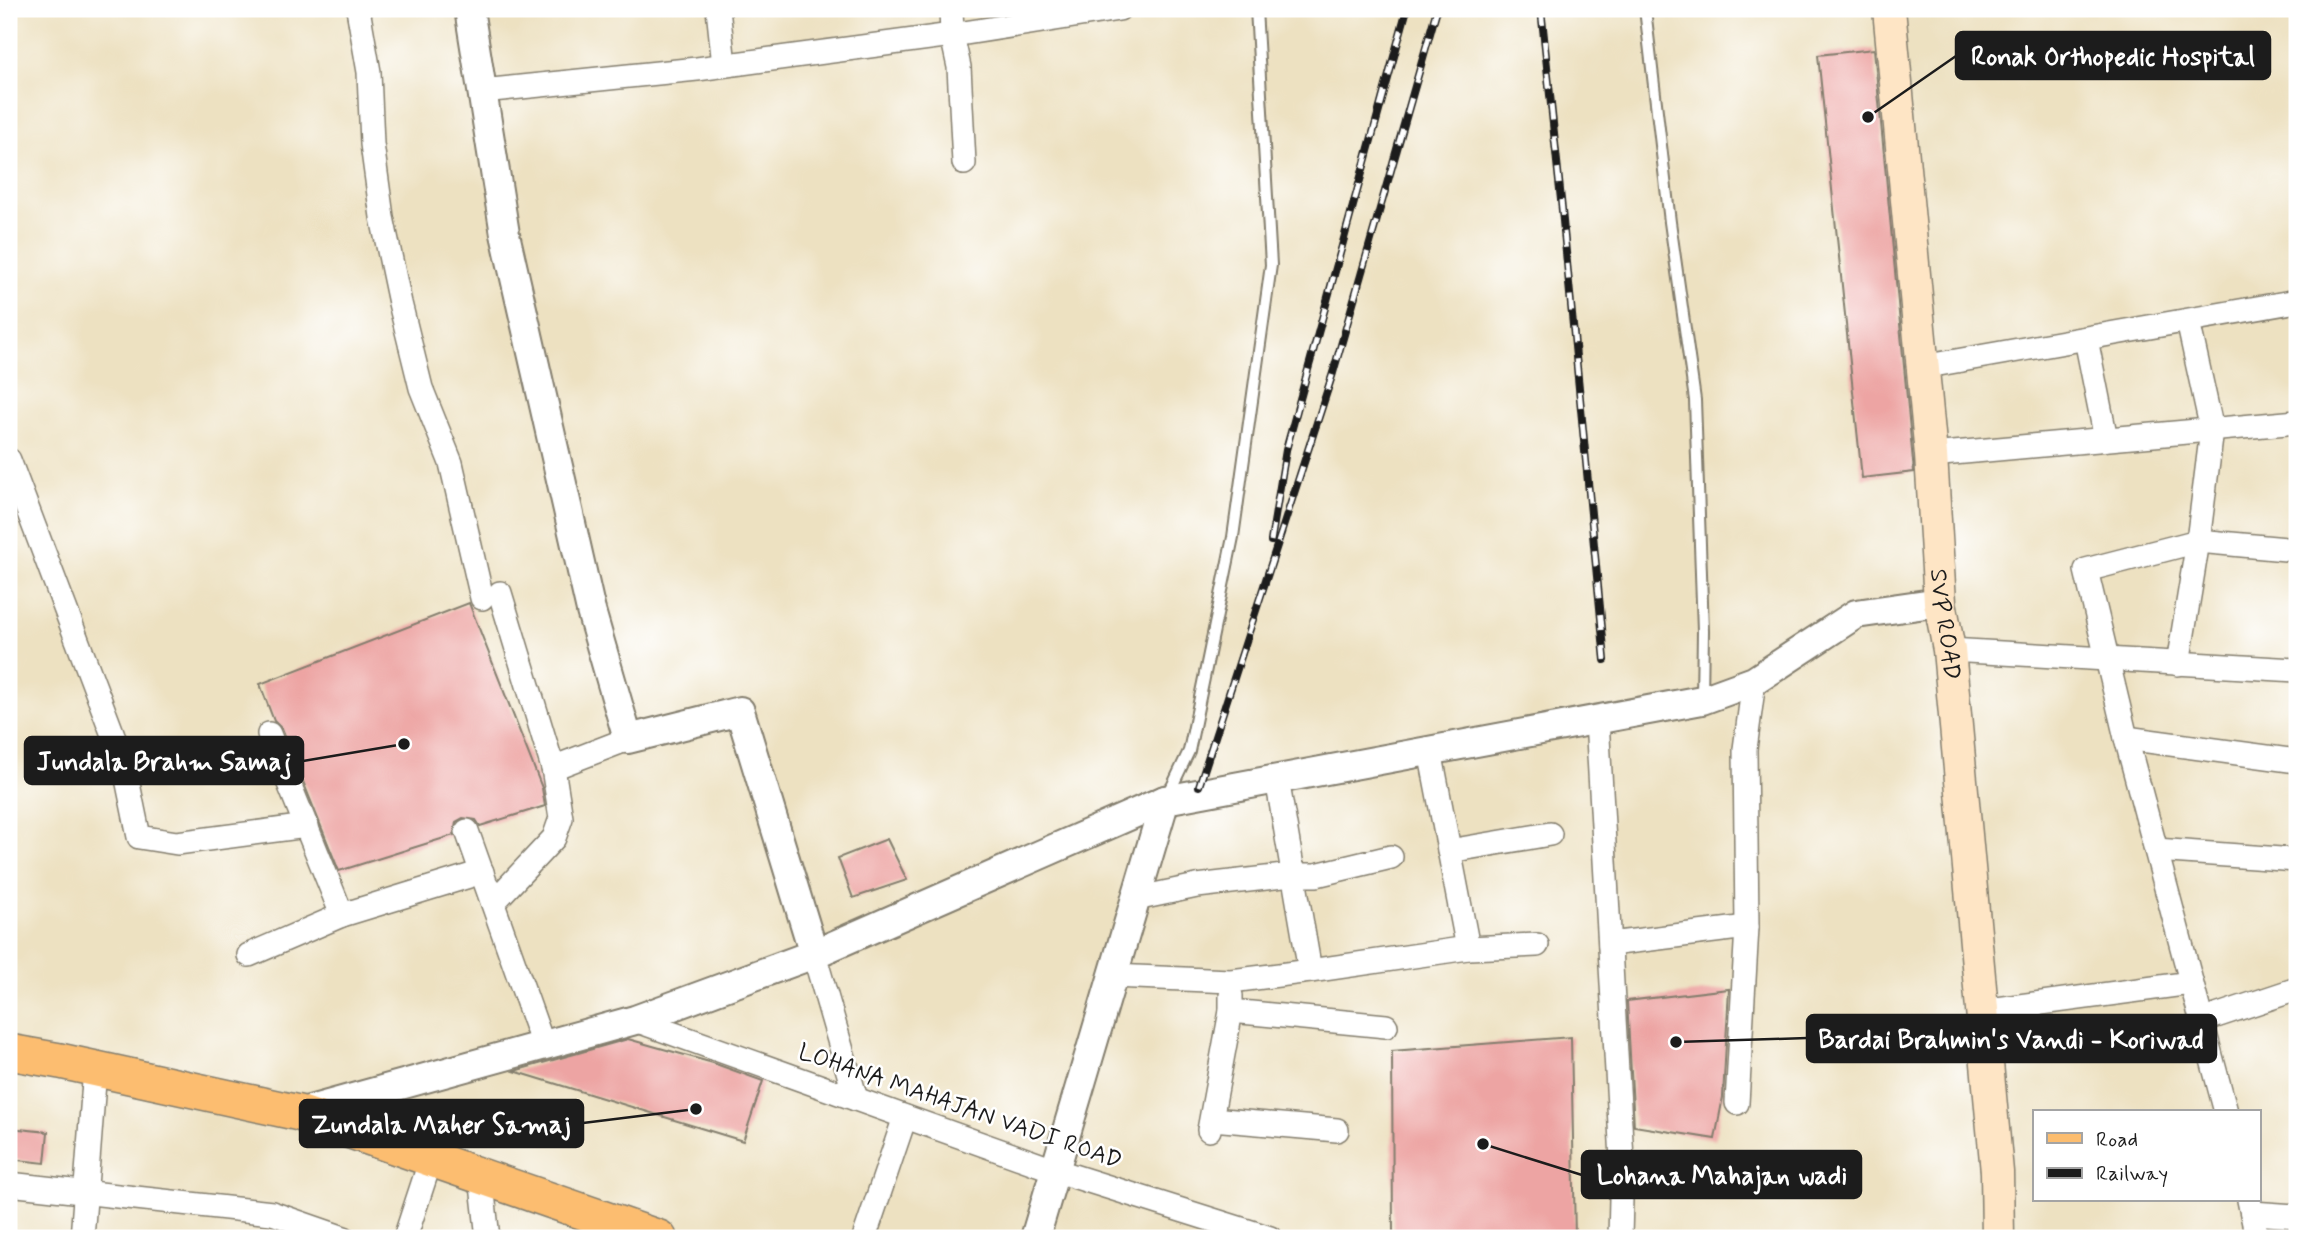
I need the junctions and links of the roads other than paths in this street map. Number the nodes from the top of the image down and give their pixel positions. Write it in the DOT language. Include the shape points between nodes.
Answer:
graph roads {
  1 [pos="358,9"];
  2 [pos="469,9"];
  3 [pos="718,9"];
  4 [pos="951,9"];
  5 [pos="1119,9"];
  6 [pos="1256,9"];
  7 [pos="1645,9"];
  8 [pos="1889,9"];
  9 [pos="952,35"];
  10 [pos="724,65"];
  11 [pos="482,92"];
  12 [pos="964,163"];
  13 [pos="2297,301"];
  14 [pos="2188,321"];
  15 [pos="2086,339"];
  16 [pos="1923,367"];
  17 [pos="2297,422"];
  18 [pos="2212,430"];
  19 [pos="2106,439"];
  20 [pos="1931,455"];
  21 [pos="9,460"];
  22 [pos="2198,541"];
  23 [pos="2297,550"];
  24 [pos="1940,602"];
  25 [pos="1949,650"];
  26 [pos="2108,661"];
  27 [pos="2178,664"];
  28 [pos="2297,670"];
  29 [pos="1754,681"];
  30 [pos="1702,700"];
  31 [pos="1597,720"];
  32 [pos="270,734"];
  33 [pos="2126,738"];
  34 [pos="628,739"];
  35 [pos="1430,751"];
  36 [pos="2297,761"];
  37 [pos="553,768"];
  38 [pos="1277,779"];
  39 [pos="1165,800"];
  40 [pos="307,826"];
  41 [pos="467,831"];
  42 [pos="1550,834"];
  43 [pos="2156,850"];
  44 [pos="1449,851"];
  45 [pos="1391,857"];
  46 [pos="2297,860"];
  47 [pos="482,872"];
  48 [pos="1292,875"];
  49 [pos="1135,899"];
  50 [pos="493,903"];
  51 [pos="342,915"];
  52 [pos="1747,927"];
  53 [pos="1610,944"];
  54 [pos="1537,945"];
  55 [pos="1468,948"];
  56 [pos="814,954"];
  57 [pos="249,955"];
  58 [pos="1310,971"];
  59 [pos="1112,976"];
  60 [pos="1231,981"];
  61 [pos="2191,983"];
  62 [pos="2297,989"];
  63 [pos="1231,1010"];
  64 [pos="1982,1011"];
  65 [pos="635,1020"];
  66 [pos="2201,1021"];
  67 [pos="1386,1026"];
  68 [pos="543,1045"];
  69 [pos="9,1052"];
  70 [pos="95,1069"];
  71 [pos="856,1099"];
  72 [pos="1737,1103"];
  73 [pos="2224,1110"];
  74 [pos="299,1113"];
  75 [pos="905,1116"];
  76 [pos="1337,1130"];
  77 [pos="431,1159"];
  78 [pos="1054,1170"];
  79 [pos="481,1176"];
  80 [pos="9,1184"];
  81 [pos="85,1192"];
  82 [pos="2251,1206"];
  83 [pos="2297,1216"];
  84 [pos="82,1238"];
  85 [pos="344,1238"];
  86 [pos="405,1238"];
  87 [pos="488,1238"];
  88 [pos="659,1238"];
  89 [pos="863,1238"];
  90 [pos="1035,1238"];
  91 [pos="1270,1238"];
  92 [pos="1620,1238"];
  93 [pos="1998,1238"];
  94 [pos="2257,1238"];
  1 -- 37 [label="street" via="369,72 380,205 421,388"];
  2 -- 11 [label="street"];
  3 -- 10 [label="street"];
  4 -- 9 [label="street"];
  5 -- 9 [label="street"];
  6 -- 39 [label="lane" via="1271,265 1233,537 1189,751"];
  7 -- 30 [label="lane" via="1695,400"];
  8 -- 16 [label="main road, SVP ROAD"];
  9 -- 10 [label="street"];
  9 -- 12 [label="street" via="959,67"];
  10 -- 11 [label="street"];
  11 -- 34 [label="street" via="505,234 591,611"];
  13 -- 14 [label="street"];
  14 -- 15 [label="street"];
  14 -- 18 [label="street"];
  15 -- 16 [label="street"];
  15 -- 19 [label="street"];
  16 -- 20 [label="main road, SVP ROAD"];
  17 -- 18 [label="street"];
  18 -- 19 [label="street"];
  18 -- 22 [label="street"];
  19 -- 20 [label="street"];
  20 -- 24 [label="main road, SVP ROAD"];
  21 -- 40 [label="street" via="124,764 139,837 177,843"];
  22 -- 23 [label="street"];
  22 -- 26 [label="street" via="2086,570"];
  22 -- 27 [label="street"];
  24 -- 25 [label="main road, SVP ROAD"];
  24 -- 29 [label="street" via="1856,614"];
  25 -- 26 [label="street"];
  25 -- 64 [label="main road, SVP ROAD"];
  26 -- 27 [label="street"];
  26 -- 33 [label="street"];
  27 -- 28 [label="street"];
  29 -- 30 [label="street"];
  29 -- 52 [label="street" via="1745,749"];
  30 -- 31 [label="street"];
  31 -- 35 [label="street"];
  31 -- 53 [label="street"];
  32 -- 40 [label="street"];
  33 -- 36 [label="street"];
  33 -- 43 [label="street"];
  34 -- 37 [label="street"];
  34 -- 56 [label="street" via="740,711"];
  35 -- 38 [label="street"];
  35 -- 44 [label="street"];
  37 -- 50 [label="street" via="561,818 554,838"];
  38 -- 39 [label="street"];
  38 -- 48 [label="street"];
  39 -- 49 [label="street"];
  39 -- 56 [label="street"];
  40 -- 51 [label="street"];
  41 -- 47 [label="street"];
  42 -- 44 [label="street"];
  43 -- 46 [label="street"];
  43 -- 61 [label="street"];
  44 -- 55 [label="street"];
  45 -- 48 [label="street" via="1316,875"];
  47 -- 50 [label="street"];
  47 -- 51 [label="street"];
  48 -- 49 [label="street"];
  48 -- 58 [label="street"];
  49 -- 59 [label="street"];
  50 -- 68 [label="street"];
  51 -- 57 [label="street"];
  52 -- 53 [label="street"];
  52 -- 72 [label="street"];
  53 -- 92 [label="street" via="1622,1159"];
  54 -- 55 [label="street"];
  55 -- 58 [label="street"];
  56 -- 65 [label="street"];
  56 -- 71 [label="street"];
  58 -- 60 [label="street"];
  59 -- 60 [label="street"];
  59 -- 78 [label="street"];
  60 -- 63 [label="street"];
  61 -- 64 [label="street"];
  61 -- 66 [label="street"];
  62 -- 66 [label="street"];
  63 -- 67 [label="street"];
  63 -- 76 [label="street" via="1210,1125"];
  64 -- 93 [label="main road, SVP ROAD" via="1997,1172"];
  65 -- 68 [label="street"];
  65 -- 71 [label="street, LOHANA MAHAJAN VADI ROAD"];
  66 -- 73 [label="street"];
  68 -- 74 [label="street"];
  69 -- 70 [label="main road"];
  70 -- 74 [label="main road"];
  70 -- 81 [label="street"];
  71 -- 75 [label="street, LOHANA MAHAJAN VADI ROAD"];
  74 -- 77 [label="main road"];
  75 -- 78 [label="street, LOHANA MAHAJAN VADI ROAD"];
  75 -- 89 [label="street"];
  77 -- 79 [label="main road"];
  77 -- 86 [label="street"];
  78 -- 90 [label="street"];
  78 -- 91 [label="street, LOHANA MAHAJAN VADI ROAD"];
  79 -- 87 [label="street"];
  79 -- 88 [label="main road"];
  80 -- 81 [label="street"];
  81 -- 84 [label="street"];
  81 -- 85 [label="street" via="272,1213"];
  82 -- 83 [label="street"];
  82 -- 94 [label="street"];
}
